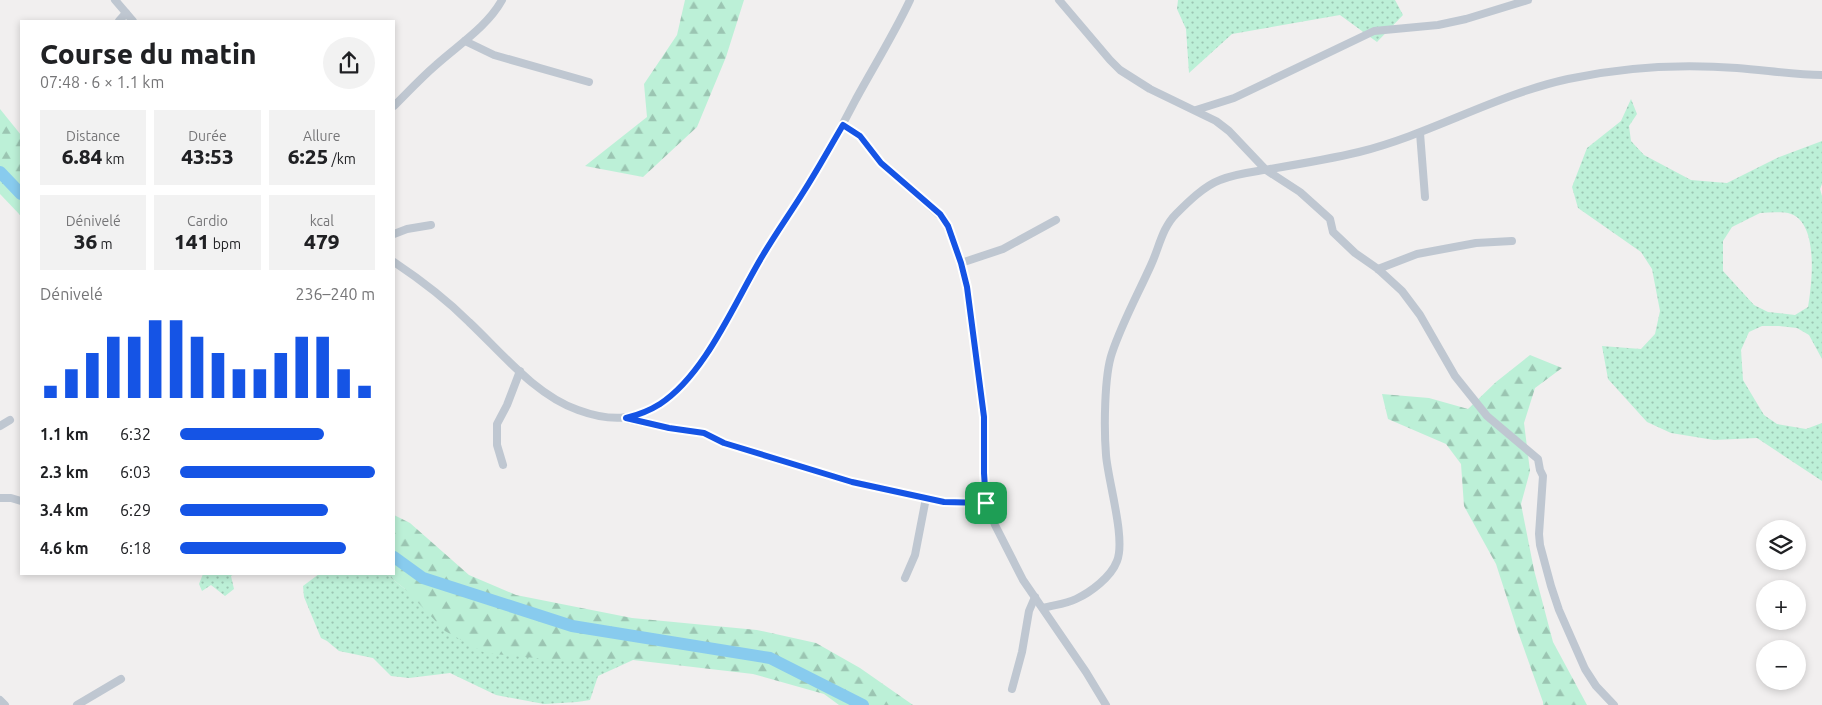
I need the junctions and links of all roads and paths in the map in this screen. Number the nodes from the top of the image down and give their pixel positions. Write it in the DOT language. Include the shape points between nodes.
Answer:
graph roads {
  1 [pos="115,0"];
  2 [pos="502,0"];
  3 [pos="910,0"];
  4 [pos="1059,0"];
  5 [pos="1528,0"];
  6 [pos="126,13"];
  7 [pos="120,20"];
  8 [pos="132,20"];
  9 [pos="465,40"];
  10 [pos="1822,75"];
  11 [pos="589,82"];
  12 [pos="395,105"];
  13 [pos="1196,110"];
  14 [pos="843,125"];
  15 [pos="1420,132"];
  16 [pos="1266,170"];
  17 [pos="1425,197"];
  18 [pos="1056,220"];
  19 [pos="431,225"];
  20 [pos="395,234"];
  21 [pos="1512,241"];
  22 [pos="395,263"];
  23 [pos="961,263"];
  24 [pos="1378,270"];
  25 [pos="520,371"];
  26 [pos="626,418"];
  27 [pos="10,420"];
  28 [pos="0,426"];
  29 [pos="503,466"];
  30 [pos="0,498"];
  31 [pos="926,498"];
  32 [pos="20,501"];
  33 [pos="986,503"];
  34 [pos="905,578"];
  35 [pos="1035,597"];
  36 [pos="1043,608"];
  37 [pos="121,679"];
  38 [pos="1012,689"];
  39 [pos="0,700"];
  40 [pos="5,705"];
  41 [pos="77,705"];
  42 [pos="1106,705"];
  43 [pos="1614,705"];
  1 -- 6 [label="street"];
  2 -- 9 [label="street" via="492,15"];
  3 -- 14 [label="street"];
  4 -- 13 [label="street" via="1120,70 1150,89"];
  5 -- 13 [label="street" via="1438,25 1374,31 1234,98"];
  6 -- 7 [label="street"];
  6 -- 8 [label="street"];
  9 -- 11 [label="street" via="494,55"];
  9 -- 12 [label="street"];
  10 -- 15 [label="street" via="1702,66 1621,70 1511,95"];
  13 -- 16 [label="street" via="1229,131"];
  14 -- 23 [label="street" via="860,136 881,163 940,214"];
  14 -- 26 [label="street" via="692,373 660,404"];
  15 -- 16 [label="street" via="1357,153"];
  15 -- 17 [label="street"];
  16 -- 24 [label="street" via="1300,192 1330,219 1333,232"];
  16 -- 36 [label="street" via="1214,183 1165,228 1110,361 1105,436 1119,536 1117,562 1090,591 1075,600"];
  18 -- 23 [label="street" via="1003,249"];
  19 -- 20 [label="street"];
  21 -- 24 [label="street" via="1476,243 1418,254"];
  22 -- 25 [label="street" via="453,306"];
  23 -- 33 [label="street" via="984,417"];
  24 -- 43 [label="street" via="1398,286 1418,311 1455,376 1487,416 1538,459 1543,476 1540,545 1551,586 1585,669"];
  25 -- 26 [label="street" via="548,395 577,410 601,417"];
  25 -- 29 [label="street" via="497,424 497,444"];
  26 -- 31 [label="street" via="704,433 724,443 852,482"];
  27 -- 28 [label="street"];
  30 -- 32 [label="street"];
  31 -- 33 [label="street"];
  31 -- 34 [label="street" via="915,555"];
  33 -- 35 [label="street" via="1023,580"];
  35 -- 36 [label="street"];
  35 -- 38 [label="street"];
  36 -- 42 [label="street"];
  37 -- 41 [label="street"];
  39 -- 40 [label="street"];
}
